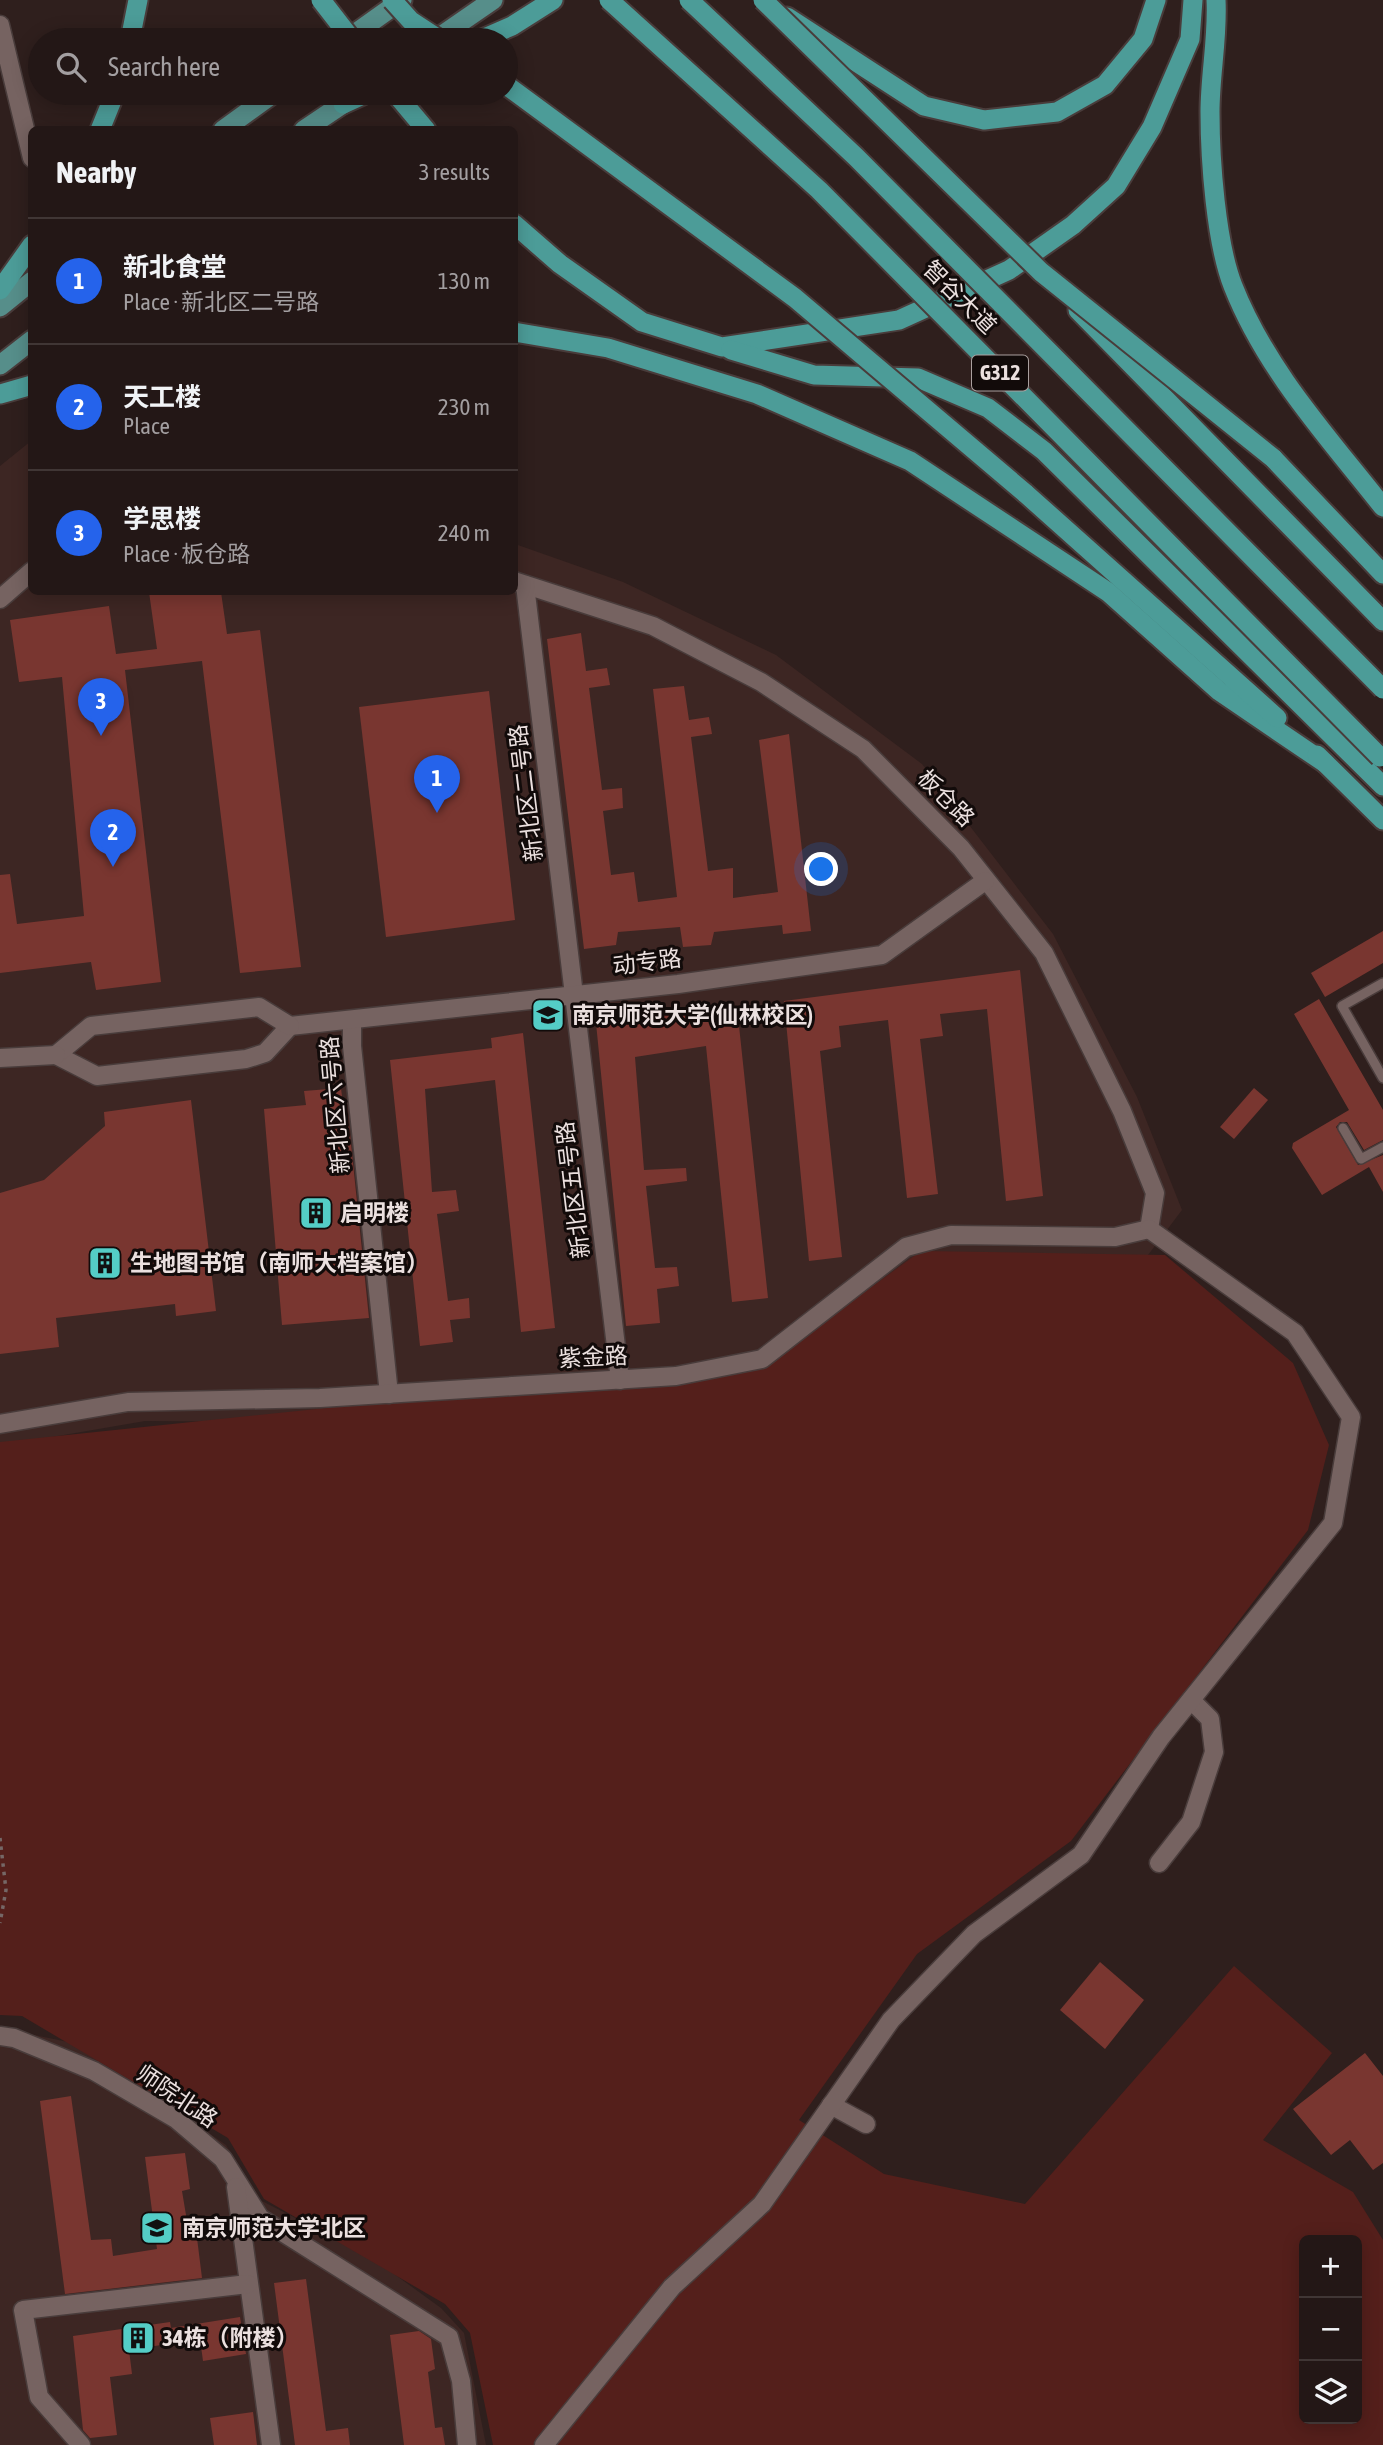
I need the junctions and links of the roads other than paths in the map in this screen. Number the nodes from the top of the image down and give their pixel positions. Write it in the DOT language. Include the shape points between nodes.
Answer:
graph roads {
  1 [pos="138,0"];
  2 [pos="321,0"];
  3 [pos="392,0"];
  4 [pos="402,0"];
  5 [pos="493,0"];
  6 [pos="553,0"];
  7 [pos="609,0"];
  8 [pos="689,0"];
  9 [pos="1156,0"];
  10 [pos="1193,0"];
  11 [pos="1216,0"];
  12 [pos="766,3"];
  13 [pos="0,25"];
  14 [pos="132,28"];
  15 [pos="343,28"];
  16 [pos="363,28"];
  17 [pos="421,28"];
  18 [pos="454,28"];
  19 [pos="507,28"];
  20 [pos="518,94"];
  21 [pos="110,105"];
  22 [pos="257,105"];
  23 [pos="341,105"];
  24 [pos="405,105"];
  25 [pos="102,126"];
  26 [pos="229,126"];
  27 [pos="310,126"];
  28 [pos="422,126"];
  29 [pos="28,141"];
  30 [pos="518,228"];
  31 [pos="28,251"];
  32 [pos="1041,272"];
  33 [pos="28,284"];
  34 [pos="0,290"];
  35 [pos="0,307"];
  36 [pos="518,333"];
  37 [pos="28,343"];
  38 [pos="722,347"];
  39 [pos="0,365"];
  40 [pos="28,386"];
  41 [pos="0,394"];
  42 [pos="1383,507"];
  43 [pos="28,574"];
  44 [pos="1383,574"];
  45 [pos="520,583"];
  46 [pos="0,599"];
  47 [pos="1383,621"];
  48 [pos="1383,689"];
  49 [pos="1383,760"];
  50 [pos="1325,763"];
  51 [pos="1383,786"];
  52 [pos="1383,820"];
  53 [pos="985,881"];
  54 [pos="1383,983"];
  55 [pos="575,995"];
  56 [pos="352,1021"];
  57 [pos="290,1026"];
  58 [pos="56,1055"];
  59 [pos="0,1058"];
  60 [pos="1383,1078"];
  61 [pos="1343,1128"];
  62 [pos="1383,1147"];
  63 [pos="1149,1229"];
  64 [pos="620,1380"];
  65 [pos="389,1394"];
  66 [pos="0,1424"];
  67 [pos="1191,1700"];
  68 [pos="1160,1863"];
  69 [pos="0,2036"];
  70 [pos="831,2105"];
  71 [pos="866,2124"];
  72 [pos="234,2176"];
  73 [pos="248,2284"];
  74 [pos="81,2445"];
  75 [pos="271,2445"];
  76 [pos="467,2445"];
  77 [pos="544,2445"];
  1 -- 14 [label="highway"];
  2 -- 15 [label="highway, bridge"];
  3 -- 17 [label="highway, bridge"];
  4 -- 16 [label="main road"];
  5 -- 18 [label="main road"];
  6 -- 19 [label="highway"];
  7 -- 49 [label="highway, 智谷大道 / G312, bridge" via="819,190"];
  8 -- 48 [label="highway, 智谷大道 / G312, bridge" via="856,157"];
  9 -- 12 [label="highway, bridge" via="1143,39 1105,85 1057,112 984,120 924,106"];
  10 -- 38 [label="highway, bridge" via="1190,39 1152,127 1116,186 1073,225 1009,270 899,320"];
  11 -- 42 [label="highway" via="1218,29 1210,111 1216,203 1233,285 1272,365"];
  12 -- 32 [label="highway, bridge"];
  13 -- 29 [label="street"];
  20 -- 50 [label="highway, bridge" via="795,298 926,406 1173,622"];
  21 -- 25 [label="highway"];
  22 -- 26 [label="main road"];
  23 -- 27 [label="main road"];
  24 -- 28 [label="highway"];
  30 -- 38 [label="highway" via="559,264 642,322"];
  31 -- 34 [label="highway"];
  32 -- 44 [label="highway, bridge" via="1273,458"];
  32 -- 47 [label="highway, bridge"];
  33 -- 35 [label="main road"];
  36 -- 50 [label="highway" via="608,348 757,394 910,461 1108,592 1219,691"];
  37 -- 39 [label="main road"];
  38 -- 51 [label="highway" via="814,375 918,379 988,408 1044,451"];
  40 -- 41 [label="highway"];
  43 -- 46 [label="street"];
  45 -- 53 [label="street, 板仓路" via="653,626 761,682 863,749 961,848"];
  45 -- 55 [label="street, 新北区二号路"];
  50 -- 52 [label="highway"];
  53 -- 55 [label="street, 动专路" via="882,955"];
  53 -- 63 [label="street, 板仓路" via="1044,953 1122,1111 1155,1193"];
  54 -- 60 [label="lane" via="1342,1006"];
  55 -- 56 [label="street, 动专路"];
  55 -- 64 [label="street, 新北区五号路"];
  56 -- 57 [label="street, 动专路"];
  56 -- 65 [label="street, 新北区六号路"];
  57 -- 58 [label="street" via="259,1007 91,1026"];
  57 -- 58 [label="street" via="265,1054 246,1059 97,1076"];
  58 -- 59 [label="street"];
  61 -- 62 [label="lane" via="1361,1159"];
  63 -- 64 [label="street, 紫金路" via="1115,1237 951,1235 906,1247 762,1359 676,1376"];
  63 -- 67 [label="street" via="1295,1333 1351,1417 1333,1523"];
  64 -- 65 [label="street, 紫金路"];
  65 -- 66 [label="street, 紫金路" via="128,1402"];
  67 -- 68 [label="street" via="1210,1719 1214,1752 1191,1822"];
  67 -- 70 [label="street" via="1081,1854 974,1934 891,2020"];
  69 -- 72 [label="street, 师院北路" via="94,2071 176,2119 223,2159"];
  70 -- 71 [label="street"];
  70 -- 77 [label="street" via="762,2204 671,2287"];
  72 -- 73 [label="street"];
  72 -- 76 [label="street, 师院北路" via="260,2218 449,2337 461,2381"];
  73 -- 74 [label="street" via="23,2309 39,2397"];
  73 -- 75 [label="street"];
}
